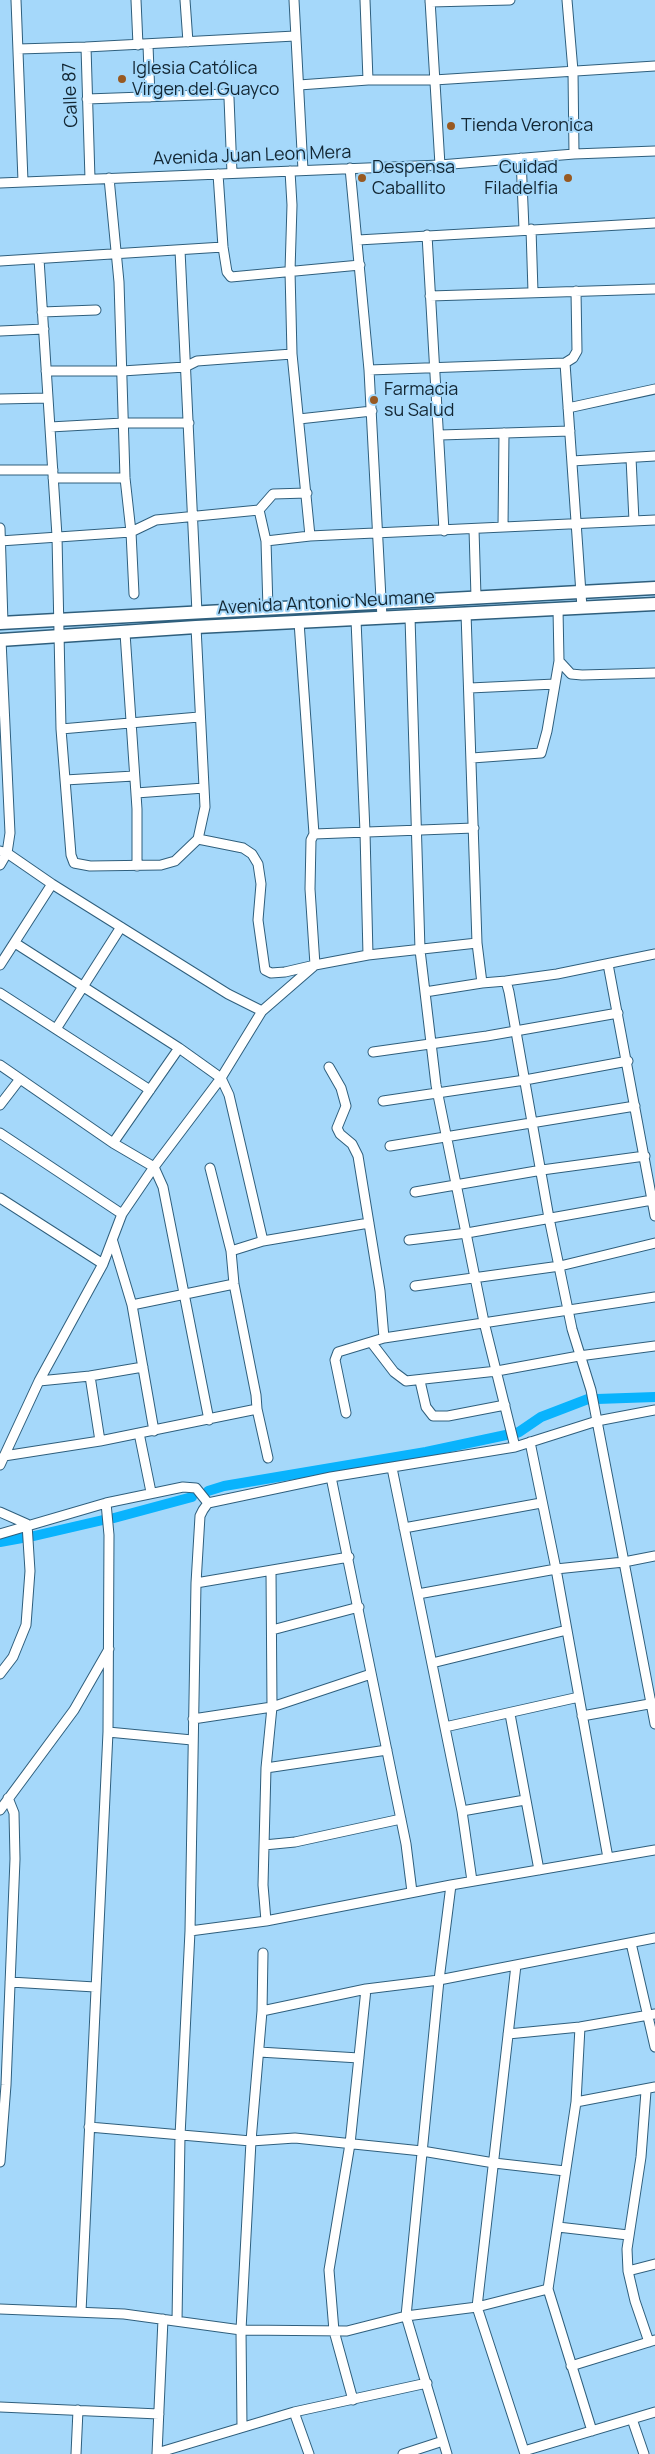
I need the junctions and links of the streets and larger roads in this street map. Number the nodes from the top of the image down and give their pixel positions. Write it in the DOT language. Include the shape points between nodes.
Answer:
graph roads {
  1 [pos="16,0"];
  2 [pos="136,0"];
  3 [pos="185,0"];
  4 [pos="294,0"];
  5 [pos="365,0"];
  6 [pos="501,0"];
  7 [pos="510,0"];
  8 [pos="567,0"];
  9 [pos="430,1"];
  10 [pos="295,36"];
  11 [pos="188,42"];
  12 [pos="143,45"];
  13 [pos="86,47"];
  14 [pos="18,49"];
  15 [pos="655,66"];
  16 [pos="573,71"];
  17 [pos="368,80"];
  18 [pos="434,80"];
  19 [pos="299,85"];
  20 [pos="150,97"];
  21 [pos="87,99"];
  22 [pos="655,151"];
  23 [pos="574,154"];
  24 [pos="521,158"];
  25 [pos="440,165"];
  26 [pos="350,168"];
  27 [pos="303,170"];
  28 [pos="290,171"];
  29 [pos="232,173"];
  30 [pos="218,174"];
  31 [pos="109,178"];
  32 [pos="90,179"];
  33 [pos="22,181"];
  34 [pos="0,183"];
  35 [pos="655,223"];
  36 [pos="528,229"];
  37 [pos="427,235"];
  38 [pos="358,240"];
  39 [pos="223,247"];
  40 [pos="180,250"];
  41 [pos="116,253"];
  42 [pos="39,259"];
  43 [pos="0,261"];
  44 [pos="360,265"];
  45 [pos="290,271"];
  46 [pos="655,289"];
  47 [pos="576,291"];
  48 [pos="533,292"];
  49 [pos="430,296"];
  50 [pos="96,310"];
  51 [pos="42,312"];
  52 [pos="44,329"];
  53 [pos="0,331"];
  54 [pos="292,354"];
  55 [pos="564,363"];
  56 [pos="185,368"];
  57 [pos="434,369"];
  58 [pos="46,370"];
  59 [pos="369,370"];
  60 [pos="122,371"];
  61 [pos="655,389"];
  62 [pos="48,398"];
  63 [pos="0,399"];
  64 [pos="568,408"];
  65 [pos="372,411"];
  66 [pos="300,419"];
  67 [pos="123,423"];
  68 [pos="189,423"];
  69 [pos="50,427"];
  70 [pos="570,431"];
  71 [pos="504,433"];
  72 [pos="440,435"];
  73 [pos="655,456"];
  74 [pos="631,458"];
  75 [pos="572,460"];
  76 [pos="0,470"];
  77 [pos="53,474"];
  78 [pos="125,478"];
  79 [pos="307,493"];
  80 [pos="259,510"];
  81 [pos="194,517"];
  82 [pos="655,520"];
  83 [pos="634,522"];
  84 [pos="575,524"];
  85 [pos="503,527"];
  86 [pos="0,528"];
  87 [pos="474,530"];
  88 [pos="444,531"];
  89 [pos="132,532"];
  90 [pos="380,534"];
  91 [pos="57,536"];
  92 [pos="310,536"];
  93 [pos="266,540"];
  94 [pos="0,541"];
  95 [pos="655,588"];
  96 [pos="579,591"];
  97 [pos="134,594"];
  98 [pos="476,597"];
  99 [pos="382,603"];
  100 [pos="655,604"];
  101 [pos="582,608"];
  102 [pos="268,609"];
  103 [pos="558,609"];
  104 [pos="197,613"];
  105 [pos="466,613"];
  106 [pos="410,616"];
  107 [pos="382,618"];
  108 [pos="356,620"];
  109 [pos="59,621"];
  110 [pos="300,622"];
  111 [pos="2,623"];
  112 [pos="196,627"];
  113 [pos="125,633"];
  114 [pos="59,637"];
  115 [pos="1,640"];
  116 [pos="559,661"];
  117 [pos="655,673"];
  118 [pos="555,684"];
  119 [pos="470,688"];
  120 [pos="199,717"];
  121 [pos="130,724"];
  122 [pos="61,729"];
  123 [pos="2,730"];
  124 [pos="472,758"];
  125 [pos="134,776"];
  126 [pos="65,780"];
  127 [pos="204,788"];
  128 [pos="136,793"];
  129 [pos="4,808"];
  130 [pos="474,828"];
  131 [pos="365,832"];
  132 [pos="416,832"];
  133 [pos="314,834"];
  134 [pos="198,839"];
  135 [pos="3,852"];
  136 [pos="0,865"];
  137 [pos="137,866"];
  138 [pos="52,884"];
  139 [pos="121,927"];
  140 [pos="16,943"];
  141 [pos="477,943"];
  142 [pos="420,950"];
  143 [pos="655,954"];
  144 [pos="368,955"];
  145 [pos="608,964"];
  146 [pos="0,965"];
  147 [pos="315,965"];
  148 [pos="506,981"];
  149 [pos="482,983"];
  150 [pos="84,987"];
  151 [pos="425,992"];
  152 [pos="0,993"];
  153 [pos="262,1011"];
  154 [pos="618,1013"];
  155 [pos="56,1029"];
  156 [pos="517,1031"];
  157 [pos="431,1045"];
  158 [pos="179,1048"];
  159 [pos="373,1052"];
  160 [pos="628,1060"];
  161 [pos="0,1066"];
  162 [pos="329,1067"];
  163 [pos="221,1078"];
  164 [pos="20,1079"];
  165 [pos="524,1080"];
  166 [pos="150,1090"];
  167 [pos="437,1092"];
  168 [pos="383,1101"];
  169 [pos="0,1105"];
  170 [pos="635,1106"];
  171 [pos="533,1124"];
  172 [pos="0,1133"];
  173 [pos="447,1138"];
  174 [pos="113,1143"];
  175 [pos="390,1146"];
  176 [pos="645,1156"];
  177 [pos="154,1167"];
  178 [pos="210,1168"];
  179 [pos="542,1170"];
  180 [pos="457,1186"];
  181 [pos="415,1192"];
  182 [pos="0,1198"];
  183 [pos="652,1200"];
  184 [pos="122,1214"];
  185 [pos="655,1216"];
  186 [pos="549,1218"];
  187 [pos="368,1223"];
  188 [pos="467,1233"];
  189 [pos="410,1240"];
  190 [pos="263,1241"];
  191 [pos="113,1242"];
  192 [pos="655,1244"];
  193 [pos="231,1251"];
  194 [pos="103,1264"];
  195 [pos="560,1266"];
  196 [pos="476,1279"];
  197 [pos="234,1284"];
  198 [pos="415,1286"];
  199 [pos="184,1293"];
  200 [pos="655,1297"];
  201 [pos="132,1305"];
  202 [pos="569,1311"];
  203 [pos="484,1322"];
  204 [pos="384,1338"];
  205 [pos="370,1342"];
  206 [pos="655,1346"];
  207 [pos="579,1356"];
  208 [pos="143,1367"];
  209 [pos="496,1371"];
  210 [pos="90,1376"];
  211 [pos="39,1381"];
  212 [pos="420,1381"];
  213 [pos="505,1405"];
  214 [pos="257,1409"];
  215 [pos="655,1410"];
  216 [pos="346,1412"];
  217 [pos="209,1420"];
  218 [pos="597,1420"];
  219 [pos="154,1430"];
  220 [pos="138,1433"];
  221 [pos="100,1441"];
  222 [pos="530,1442"];
  223 [pos="515,1447"];
  224 [pos="4,1456"];
  225 [pos="268,1458"];
  226 [pos="0,1465"];
  227 [pos="392,1468"];
  228 [pos="332,1477"];
  229 [pos="151,1492"];
  230 [pos="206,1500"];
  231 [pos="106,1503"];
  232 [pos="541,1503"];
  233 [pos="0,1512"];
  234 [pos="28,1524"];
  235 [pos="404,1528"];
  236 [pos="0,1534"];
  237 [pos="655,1556"];
  238 [pos="349,1557"];
  239 [pos="624,1562"];
  240 [pos="556,1569"];
  241 [pos="271,1571"];
  242 [pos="196,1583"];
  243 [pos="418,1594"];
  244 [pos="359,1607"];
  245 [pos="272,1630"];
  246 [pos="567,1630"];
  247 [pos="109,1648"];
  248 [pos="432,1663"];
  249 [pos="0,1674"];
  250 [pos="371,1674"];
  251 [pos="579,1697"];
  252 [pos="653,1703"];
  253 [pos="272,1707"];
  254 [pos="510,1714"];
  255 [pos="582,1716"];
  256 [pos="193,1719"];
  257 [pos="655,1724"];
  258 [pos="445,1727"];
  259 [pos="108,1732"];
  260 [pos="192,1740"];
  261 [pos="387,1750"];
  262 [pos="266,1768"];
  263 [pos="8,1798"];
  264 [pos="525,1800"];
  265 [pos="0,1810"];
  266 [pos="462,1811"];
  267 [pos="401,1819"];
  268 [pos="264,1845"];
  269 [pos="655,1850"];
  270 [pos="608,1858"];
  271 [pos="539,1870"];
  272 [pos="472,1881"];
  273 [pos="451,1885"];
  274 [pos="412,1892"];
  275 [pos="266,1921"];
  276 [pos="190,1931"];
  277 [pos="655,1938"];
  278 [pos="631,1943"];
  279 [pos="263,1952"];
  280 [pos="516,1965"];
  281 [pos="439,1980"];
  282 [pos="10,1982"];
  283 [pos="95,1987"];
  284 [pos="366,1989"];
  285 [pos="262,2011"];
  286 [pos="651,2015"];
  287 [pos="580,2026"];
  288 [pos="508,2034"];
  289 [pos="655,2047"];
  290 [pos="258,2052"];
  291 [pos="359,2058"];
  292 [pos="655,2087"];
  293 [pos="646,2090"];
  294 [pos="576,2102"];
  295 [pos="89,2127"];
  296 [pos="180,2136"];
  297 [pos="1,2140"];
  298 [pos="252,2141"];
  299 [pos="350,2144"];
  300 [pos="422,2151"];
  301 [pos="0,2162"];
  302 [pos="494,2163"];
  303 [pos="566,2171"];
  304 [pos="558,2228"];
  305 [pos="628,2235"];
  306 [pos="655,2264"];
  307 [pos="628,2271"];
  308 [pos="548,2289"];
  309 [pos="477,2307"];
  310 [pos="0,2309"];
  311 [pos="81,2312"];
  312 [pos="406,2316"];
  313 [pos="163,2319"];
  314 [pos="177,2321"];
  315 [pos="241,2330"];
  316 [pos="334,2331"];
  317 [pos="652,2341"];
  318 [pos="571,2366"];
  319 [pos="427,2383"];
  320 [pos="353,2400"];
  321 [pos="0,2407"];
  322 [pos="78,2410"];
  323 [pos="294,2412"];
  324 [pos="655,2412"];
  325 [pos="159,2414"];
  326 [pos="632,2419"];
  327 [pos="242,2427"];
  328 [pos="592,2431"];
  329 [pos="443,2442"];
  330 [pos="525,2453"];
  331 [pos="76,2454"];
  332 [pos="157,2454"];
  333 [pos="309,2454"];
  334 [pos="403,2454"];
  335 [pos="446,2454"];
  336 [pos="644,2454"];
  1 -- 14 [label="street"];
  2 -- 12 [label="street"];
  3 -- 11 [label="street"];
  4 -- 10 [label="street"];
  5 -- 17 [label="street"];
  6 -- 7 [label="street"];
  6 -- 9 [label="street"];
  8 -- 16 [label="street"];
  9 -- 18 [label="street"];
  10 -- 11 [label="street"];
  10 -- 19 [label="street"];
  11 -- 12 [label="street"];
  12 -- 13 [label="street"];
  12 -- 20 [label="street"];
  13 -- 14 [label="street, Calle 87"];
  13 -- 21 [label="street, Calle 87"];
  14 -- 33 [label="street"];
  15 -- 16 [label="street"];
  16 -- 18 [label="street"];
  16 -- 23 [label="street"];
  17 -- 18 [label="street"];
  17 -- 19 [label="street"];
  18 -- 25 [label="street"];
  19 -- 27 [label="street"];
  20 -- 21 [label="street"];
  20 -- 29 [label="street" via="227,94"];
  21 -- 32 [label="street, Calle 87"];
  22 -- 23 [label="street, Avenida Juan Leon Mera"];
  23 -- 24 [label="street, Avenida Juan Leon Mera"];
  24 -- 25 [label="street, Avenida Juan Leon Mera"];
  24 -- 36 [label="street"];
  25 -- 26 [label="street, Avenida Juan Leon Mera"];
  26 -- 27 [label="street, Avenida Juan Leon Mera"];
  26 -- 38 [label="street"];
  27 -- 28 [label="street, Avenida Juan Leon Mera"];
  28 -- 29 [label="street, Avenida Juan Leon Mera"];
  28 -- 45 [label="street"];
  29 -- 30 [label="street, Avenida Juan Leon Mera"];
  30 -- 31 [label="street, Avenida Juan Leon Mera"];
  30 -- 39 [label="street"];
  31 -- 32 [label="street, Avenida Juan Leon Mera"];
  31 -- 41 [label="street"];
  32 -- 33 [label="street, Avenida Juan Leon Mera"];
  33 -- 34 [label="street, Avenida Juan Leon Mera"];
  35 -- 36 [label="street"];
  36 -- 37 [label="street"];
  36 -- 48 [label="street"];
  37 -- 38 [label="street"];
  37 -- 49 [label="street"];
  38 -- 44 [label="street"];
  39 -- 40 [label="street"];
  39 -- 45 [label="street" via="227,272 231,277"];
  40 -- 41 [label="street"];
  40 -- 56 [label="street"];
  41 -- 42 [label="street"];
  41 -- 60 [label="street"];
  42 -- 43 [label="street"];
  42 -- 51 [label="street"];
  44 -- 45 [label="street"];
  44 -- 59 [label="street"];
  45 -- 54 [label="street"];
  46 -- 47 [label="street"];
  47 -- 48 [label="street"];
  47 -- 55 [label="street" via="577,351"];
  48 -- 49 [label="street"];
  49 -- 57 [label="street"];
  50 -- 51 [label="street"];
  51 -- 52 [label="street"];
  52 -- 53 [label="street"];
  52 -- 58 [label="street"];
  54 -- 56 [label="street" via="197,361"];
  54 -- 66 [label="street"];
  55 -- 57 [label="street"];
  55 -- 64 [label="street"];
  56 -- 60 [label="street"];
  56 -- 68 [label="street"];
  57 -- 59 [label="street"];
  57 -- 72 [label="street"];
  58 -- 60 [label="street"];
  58 -- 62 [label="street"];
  59 -- 65 [label="street"];
  60 -- 67 [label="street"];
  61 -- 64 [label="street"];
  62 -- 63 [label="street"];
  62 -- 69 [label="street"];
  64 -- 70 [label="street"];
  65 -- 66 [label="street"];
  65 -- 90 [label="street"];
  66 -- 79 [label="street"];
  67 -- 68 [label="street"];
  67 -- 69 [label="street"];
  67 -- 78 [label="street"];
  68 -- 81 [label="street"];
  69 -- 77 [label="street"];
  70 -- 71 [label="street"];
  70 -- 75 [label="street"];
  71 -- 72 [label="street"];
  71 -- 85 [label="street"];
  72 -- 88 [label="street"];
  73 -- 74 [label="street"];
  74 -- 75 [label="street"];
  74 -- 83 [label="street"];
  75 -- 84 [label="street"];
  76 -- 77 [label="street"];
  77 -- 78 [label="street"];
  77 -- 91 [label="street"];
  78 -- 89 [label="street"];
  79 -- 80 [label="street" via="273,494"];
  79 -- 92 [label="street"];
  80 -- 81 [label="street"];
  80 -- 93 [label="street"];
  81 -- 89 [label="street" via="156,520"];
  81 -- 104 [label="street"];
  82 -- 83 [label="street"];
  83 -- 84 [label="street"];
  84 -- 85 [label="street"];
  84 -- 96 [label="street"];
  85 -- 87 [label="street"];
  86 -- 94 [label="street"];
  87 -- 88 [label="street"];
  87 -- 98 [label="street"];
  88 -- 90 [label="street"];
  89 -- 91 [label="street"];
  89 -- 97 [label="street"];
  90 -- 92 [label="street"];
  90 -- 99 [label="street"];
  91 -- 94 [label="street"];
  91 -- 109 [label="street"];
  92 -- 93 [label="street"];
  93 -- 102 [label="street"];
  94 -- 111 [label="street"];
  95 -- 96 [label="street, Avenida Antonio Neumane"];
  96 -- 98 [label="street, Avenida Antonio Neumane"];
  96 -- 101 [label="street"];
  98 -- 99 [label="street, Avenida Antonio Neumane"];
  99 -- 102 [label="street, Avenida Antonio Neumane"];
  99 -- 107 [label="street"];
  100 -- 101 [label="street, Avenida Antonio Neumane"];
  101 -- 103 [label="street, Avenida Antonio Neumane"];
  102 -- 104 [label="street, Avenida Antonio Neumane"];
  103 -- 105 [label="street, Avenida Antonio Neumane"];
  103 -- 116 [label="street"];
  104 -- 109 [label="street, Avenida Antonio Neumane"];
  105 -- 106 [label="street, Avenida Antonio Neumane"];
  105 -- 119 [label="street"];
  106 -- 107 [label="street, Avenida Antonio Neumane"];
  106 -- 132 [label="street"];
  107 -- 108 [label="street, Avenida Antonio Neumane"];
  108 -- 110 [label="street, Avenida Antonio Neumane"];
  108 -- 131 [label="street"];
  109 -- 111 [label="street, Avenida Antonio Neumane"];
  109 -- 114 [label="street"];
  110 -- 112 [label="street, Avenida Antonio Neumane"];
  110 -- 133 [label="street"];
  112 -- 113 [label="street, Avenida Antonio Neumane"];
  112 -- 120 [label="street"];
  113 -- 114 [label="street, Avenida Antonio Neumane"];
  113 -- 121 [label="street"];
  114 -- 115 [label="street, Avenida Antonio Neumane"];
  114 -- 122 [label="street"];
  115 -- 123 [label="street"];
  116 -- 117 [label="street" via="576,675"];
  116 -- 118 [label="street"];
  118 -- 119 [label="street"];
  118 -- 124 [label="street" via="541,753"];
  119 -- 124 [label="street"];
  120 -- 121 [label="street"];
  120 -- 127 [label="street"];
  121 -- 122 [label="street"];
  121 -- 125 [label="street"];
  122 -- 126 [label="street"];
  123 -- 129 [label="street"];
  124 -- 130 [label="street"];
  125 -- 126 [label="street"];
  125 -- 128 [label="street"];
  126 -- 137 [label="street" via="74,863"];
  127 -- 128 [label="street"];
  127 -- 134 [label="street" via="205,807"];
  128 -- 137 [label="street"];
  129 -- 135 [label="street" via="10,833"];
  130 -- 132 [label="street"];
  130 -- 141 [label="street"];
  131 -- 132 [label="street"];
  131 -- 133 [label="street"];
  131 -- 144 [label="street"];
  132 -- 142 [label="street"];
  133 -- 147 [label="street" via="311,840 310,889"];
  134 -- 137 [label="street" via="175,861"];
  134 -- 147 [label="street" via="243,848 258,864 261,884 258,920 265,970 285,972"];
  135 -- 136 [label="street"];
  135 -- 138 [label="street"];
  138 -- 139 [label="street"];
  138 -- 140 [label="street"];
  139 -- 150 [label="street"];
  139 -- 153 [label="street" via="228,994"];
  140 -- 146 [label="street"];
  140 -- 150 [label="street"];
  141 -- 142 [label="street"];
  141 -- 149 [label="street"];
  142 -- 144 [label="street"];
  142 -- 151 [label="street"];
  143 -- 145 [label="street"];
  144 -- 147 [label="street"];
  145 -- 148 [label="street"];
  145 -- 154 [label="street"];
  147 -- 153 [label="street"];
  148 -- 149 [label="street"];
  148 -- 156 [label="street"];
  149 -- 151 [label="street"];
  150 -- 155 [label="street"];
  150 -- 158 [label="street"];
  151 -- 157 [label="street"];
  152 -- 155 [label="street"];
  153 -- 163 [label="street"];
  154 -- 156 [label="street"];
  154 -- 160 [label="street"];
  155 -- 166 [label="street"];
  156 -- 157 [label="street"];
  156 -- 165 [label="street"];
  157 -- 159 [label="street"];
  157 -- 167 [label="street"];
  158 -- 163 [label="street"];
  158 -- 166 [label="street"];
  160 -- 165 [label="street"];
  160 -- 170 [label="street"];
  161 -- 164 [label="street"];
  162 -- 187 [label="street" via="341,1088 346,1106 337,1128 354,1147"];
  163 -- 177 [label="street"];
  163 -- 190 [label="street" via="229,1095"];
  164 -- 169 [label="street"];
  164 -- 174 [label="street"];
  165 -- 167 [label="street"];
  165 -- 171 [label="street"];
  166 -- 174 [label="street"];
  167 -- 168 [label="street"];
  167 -- 173 [label="street"];
  170 -- 171 [label="street"];
  170 -- 176 [label="street"];
  171 -- 173 [label="street"];
  171 -- 179 [label="street"];
  172 -- 184 [label="street"];
  173 -- 175 [label="street"];
  173 -- 180 [label="street"];
  174 -- 177 [label="street"];
  176 -- 179 [label="street"];
  176 -- 183 [label="street"];
  177 -- 184 [label="street"];
  177 -- 199 [label="street" via="163,1187"];
  178 -- 193 [label="street"];
  179 -- 180 [label="street"];
  179 -- 186 [label="street"];
  180 -- 181 [label="street"];
  180 -- 188 [label="street"];
  182 -- 194 [label="street"];
  183 -- 185 [label="street"];
  183 -- 186 [label="street"];
  184 -- 191 [label="street"];
  186 -- 188 [label="street"];
  186 -- 195 [label="street"];
  187 -- 190 [label="street"];
  187 -- 204 [label="street" via="380,1291"];
  188 -- 189 [label="street"];
  188 -- 196 [label="street"];
  190 -- 193 [label="street"];
  191 -- 194 [label="street"];
  191 -- 201 [label="street"];
  192 -- 195 [label="street"];
  193 -- 197 [label="street"];
  194 -- 211 [label="street"];
  195 -- 196 [label="street"];
  195 -- 202 [label="street"];
  196 -- 198 [label="street"];
  196 -- 203 [label="street"];
  197 -- 199 [label="street"];
  197 -- 214 [label="street"];
  199 -- 201 [label="street"];
  199 -- 217 [label="street"];
  200 -- 202 [label="street"];
  201 -- 208 [label="street"];
  202 -- 203 [label="street"];
  202 -- 207 [label="street"];
  203 -- 204 [label="street"];
  203 -- 209 [label="street"];
  204 -- 205 [label="street"];
  205 -- 212 [label="street" via="394,1372 406,1381"];
  205 -- 216 [label="street" via="338,1352 335,1360"];
  206 -- 207 [label="street"];
  207 -- 209 [label="street"];
  207 -- 218 [label="street"];
  208 -- 210 [label="street"];
  208 -- 219 [label="street"];
  209 -- 212 [label="street"];
  209 -- 213 [label="street"];
  210 -- 211 [label="street"];
  210 -- 221 [label="street"];
  211 -- 224 [label="street"];
  212 -- 213 [label="street" via="426,1406 433,1416"];
  213 -- 223 [label="street"];
  214 -- 217 [label="street"];
  214 -- 225 [label="street"];
  215 -- 218 [label="street"];
  217 -- 219 [label="street"];
  218 -- 222 [label="street"];
  218 -- 239 [label="street"];
  219 -- 220 [label="street"];
  220 -- 221 [label="street"];
  220 -- 229 [label="street"];
  221 -- 224 [label="street"];
  222 -- 223 [label="street"];
  222 -- 232 [label="street"];
  223 -- 227 [label="street"];
  224 -- 226 [label="street"];
  227 -- 228 [label="street"];
  227 -- 235 [label="street"];
  228 -- 230 [label="street"];
  228 -- 238 [label="street"];
  229 -- 230 [label="street" via="191,1486"];
  229 -- 231 [label="street"];
  230 -- 242 [label="street" via="200,1516"];
  231 -- 234 [label="street"];
  231 -- 247 [label="street"];
  232 -- 235 [label="street"];
  232 -- 240 [label="street"];
  233 -- 234 [label="street"];
  234 -- 236 [label="street"];
  234 -- 249 [label="street" via="30,1571 26,1625 13,1657"];
  235 -- 243 [label="street"];
  237 -- 239 [label="street"];
  238 -- 241 [label="street"];
  238 -- 244 [label="street"];
  239 -- 240 [label="street"];
  239 -- 252 [label="street"];
  240 -- 243 [label="street"];
  240 -- 246 [label="street"];
  241 -- 242 [label="street"];
  241 -- 245 [label="street"];
  242 -- 256 [label="street"];
  243 -- 248 [label="street"];
  244 -- 245 [label="street"];
  244 -- 250 [label="street"];
  245 -- 253 [label="street"];
  246 -- 248 [label="street"];
  246 -- 251 [label="street"];
  247 -- 259 [label="street"];
  247 -- 263 [label="street" via="74,1710"];
  248 -- 258 [label="street"];
  250 -- 253 [label="street"];
  250 -- 261 [label="street"];
  251 -- 254 [label="street"];
  251 -- 255 [label="street"];
  252 -- 255 [label="street"];
  252 -- 257 [label="street"];
  253 -- 256 [label="street"];
  253 -- 262 [label="street"];
  254 -- 258 [label="street"];
  254 -- 264 [label="street"];
  255 -- 270 [label="street"];
  256 -- 260 [label="street"];
  258 -- 266 [label="street"];
  259 -- 260 [label="street"];
  259 -- 283 [label="street"];
  260 -- 276 [label="street"];
  261 -- 262 [label="street"];
  261 -- 267 [label="street"];
  262 -- 268 [label="street"];
  263 -- 265 [label="street"];
  263 -- 282 [label="street" via="14,1813 15,1859"];
  264 -- 266 [label="street"];
  264 -- 271 [label="street"];
  266 -- 272 [label="street"];
  267 -- 268 [label="street" via="296,1842"];
  267 -- 274 [label="street"];
  268 -- 275 [label="street"];
  269 -- 270 [label="street"];
  270 -- 271 [label="street"];
  271 -- 272 [label="street"];
  272 -- 273 [label="street"];
  273 -- 274 [label="street"];
  273 -- 281 [label="street"];
  274 -- 275 [label="street"];
  275 -- 276 [label="street"];
  276 -- 296 [label="street"];
  277 -- 278 [label="street"];
  278 -- 280 [label="street"];
  278 -- 286 [label="street"];
  279 -- 285 [label="street"];
  280 -- 281 [label="street"];
  280 -- 288 [label="street"];
  281 -- 284 [label="street"];
  281 -- 300 [label="street"];
  282 -- 283 [label="street"];
  282 -- 297 [label="street"];
  283 -- 295 [label="street"];
  284 -- 285 [label="street"];
  284 -- 291 [label="street"];
  285 -- 290 [label="street"];
  286 -- 287 [label="street"];
  286 -- 289 [label="street"];
  287 -- 288 [label="street"];
  287 -- 294 [label="street"];
  288 -- 302 [label="street"];
  290 -- 291 [label="street"];
  290 -- 298 [label="street"];
  291 -- 299 [label="street"];
  292 -- 293 [label="street"];
  293 -- 294 [label="street"];
  293 -- 305 [label="street" via="641,2158"];
  294 -- 303 [label="street"];
  295 -- 296 [label="street"];
  295 -- 311 [label="street"];
  296 -- 298 [label="street"];
  296 -- 314 [label="street"];
  297 -- 301 [label="street"];
  298 -- 299 [label="street" via="295,2138"];
  298 -- 315 [label="street"];
  299 -- 300 [label="street"];
  299 -- 316 [label="street" via="329,2270"];
  300 -- 302 [label="street"];
  300 -- 312 [label="street"];
  302 -- 303 [label="street"];
  302 -- 309 [label="street"];
  303 -- 304 [label="street"];
  304 -- 305 [label="street"];
  304 -- 308 [label="street"];
  305 -- 307 [label="street"];
  306 -- 307 [label="street"];
  307 -- 317 [label="street" via="637,2313"];
  308 -- 309 [label="street"];
  308 -- 318 [label="street"];
  309 -- 312 [label="street"];
  309 -- 330 [label="street"];
  310 -- 311 [label="street"];
  311 -- 313 [label="street"];
  312 -- 316 [label="street" via="347,2331"];
  312 -- 319 [label="street"];
  313 -- 314 [label="street"];
  313 -- 325 [label="street"];
  314 -- 315 [label="street"];
  315 -- 316 [label="street"];
  315 -- 327 [label="street"];
  316 -- 320 [label="street"];
  317 -- 318 [label="street"];
  318 -- 328 [label="street"];
  319 -- 320 [label="street"];
  319 -- 329 [label="street"];
  320 -- 323 [label="street"];
  321 -- 322 [label="street"];
  322 -- 325 [label="street"];
  322 -- 331 [label="street"];
  323 -- 327 [label="street"];
  323 -- 333 [label="street"];
  324 -- 326 [label="street"];
  325 -- 332 [label="street"];
  326 -- 328 [label="street"];
  326 -- 336 [label="street"];
  327 -- 332 [label="street"];
  328 -- 330 [label="street"];
  329 -- 334 [label="street"];
  329 -- 335 [label="street"];
}
